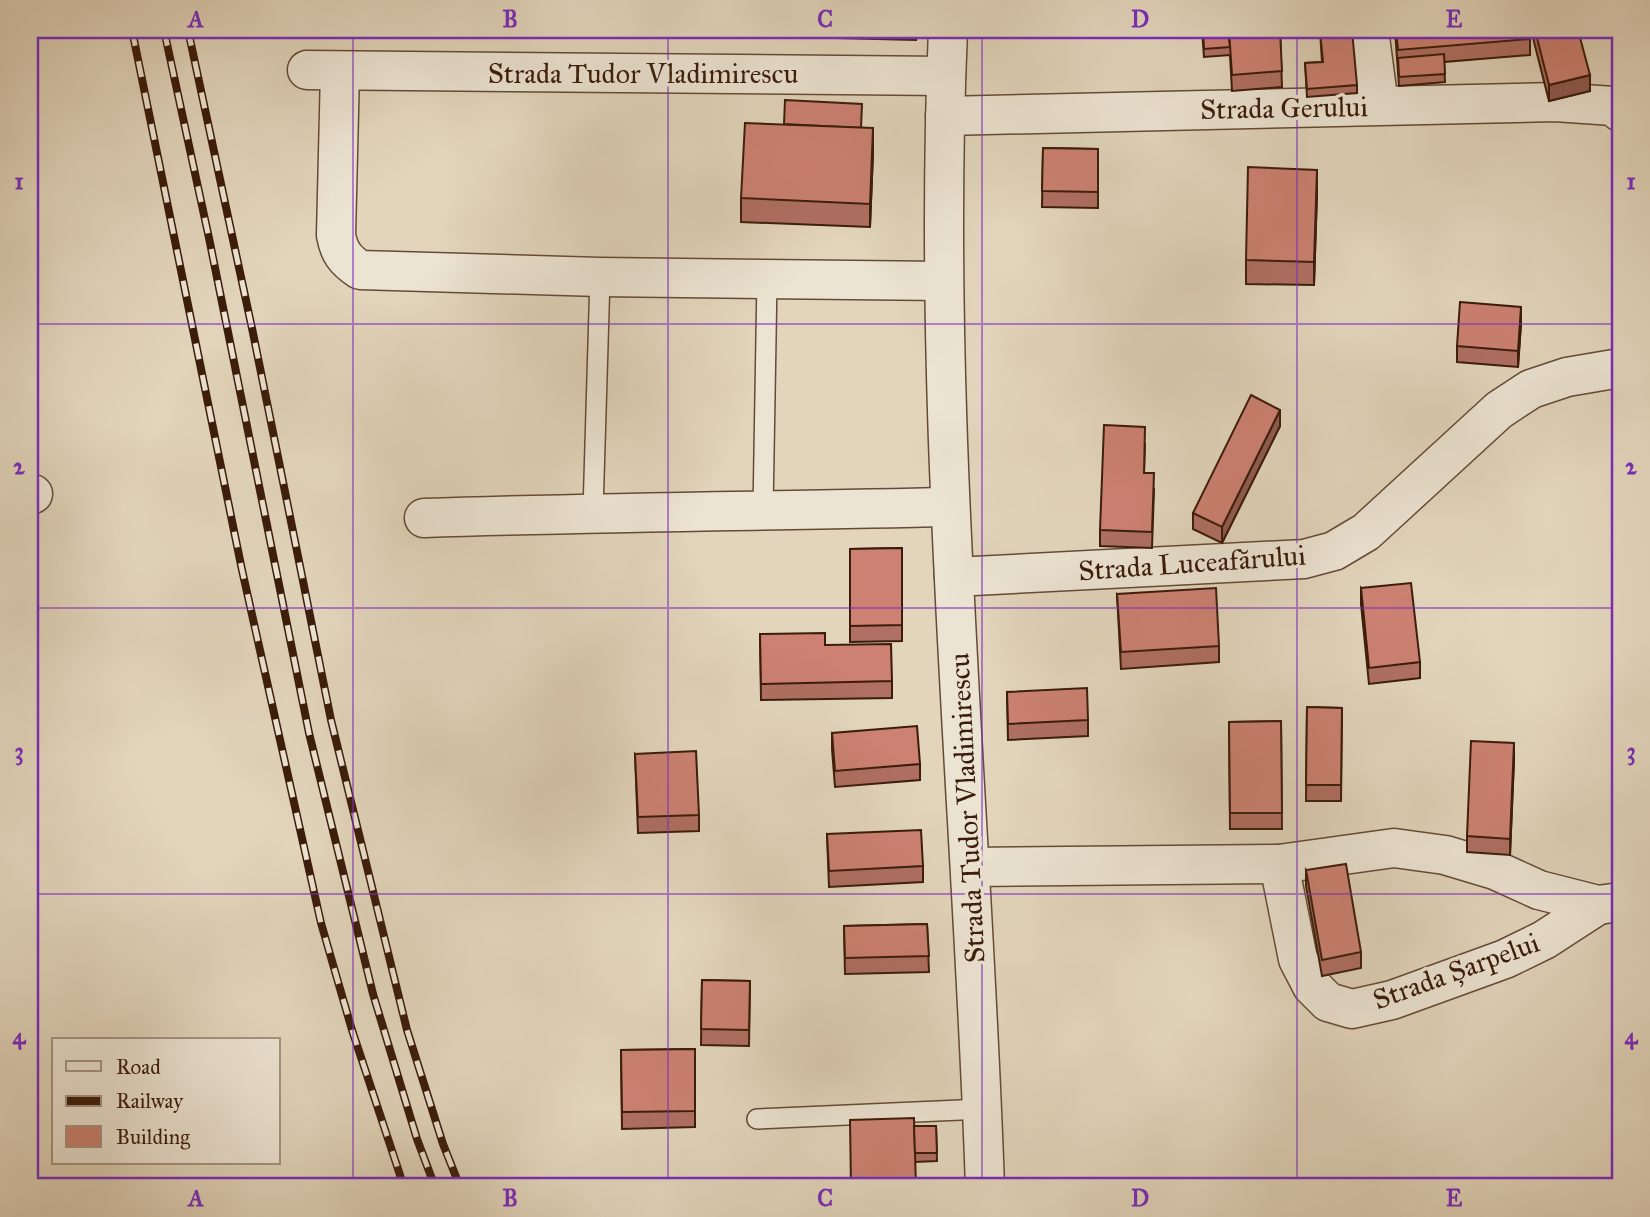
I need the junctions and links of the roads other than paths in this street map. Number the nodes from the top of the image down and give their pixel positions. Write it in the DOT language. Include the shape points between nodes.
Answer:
graph roads {
  1 [pos="948,30"];
  2 [pos="1369,30"];
  3 [pos="946,76"];
  4 [pos="1379,105"];
  5 [pos="1620,112"];
  6 [pos="944,116"];
  7 [pos="600,277"];
  8 [pos="767,279"];
  9 [pos="943,281"];
  10 [pos="1620,368"];
  11 [pos="949,507"];
  12 [pos="763,511"];
  13 [pos="593,512"];
  14 [pos="424,518"];
  15 [pos="954,577"];
  16 [pos="1279,864"];
  17 [pos="971,867"];
  18 [pos="1609,903"];
  19 [pos="983,1109"];
  20 [pos="757,1119"];
  21 [pos="985,1187"];
  1 -- 3 [label="street, Strada Tudor Vladimirescu"];
  2 -- 4 [label="street"];
  3 -- 6 [label="street, Strada Tudor Vladimirescu"];
  3 -- 7 [label="street, Strada Tudor Vladimirescu" via="323,71 337,235 347,262 376,272"];
  4 -- 5 [label="street, Strada Gerului" via="1555,102 1613,106"];
  4 -- 6 [label="street, Strada Gerului"];
  6 -- 9 [label="street, Strada Tudor Vladimirescu"];
  7 -- 8 [label="street, Strada Tudor Vladimirescu"];
  7 -- 13 [label="lane"];
  8 -- 9 [label="street, Strada Tudor Vladimirescu"];
  8 -- 12 [label="lane"];
  9 -- 11 [label="street, Strada Tudor Vladimirescu"];
  10 -- 15 [label="street, Strada Luceafărului" via="1531,389 1499,410 1366,532 1334,551 1304,559"];
  11 -- 12 [label="street"];
  11 -- 15 [label="street, Strada Tudor Vladimirescu"];
  12 -- 13 [label="street"];
  13 -- 14 [label="street"];
  15 -- 17 [label="street, Strada Tudor Vladimirescu"];
  16 -- 17 [label="street, Strada Șarpelui"];
  16 -- 18 [label="street, Strada Șarpelui" via="1394,848 1445,855 1539,890"];
  16 -- 18 [label="street, Strada Șarpelui" via="1298,959 1312,986 1328,1002 1352,1009 1392,1000 1505,959"];
  17 -- 19 [label="street, Strada Tudor Vladimirescu"];
  19 -- 20 [label="lane"];
  19 -- 21 [label="street, Strada Tudor Vladimirescu"];
}
